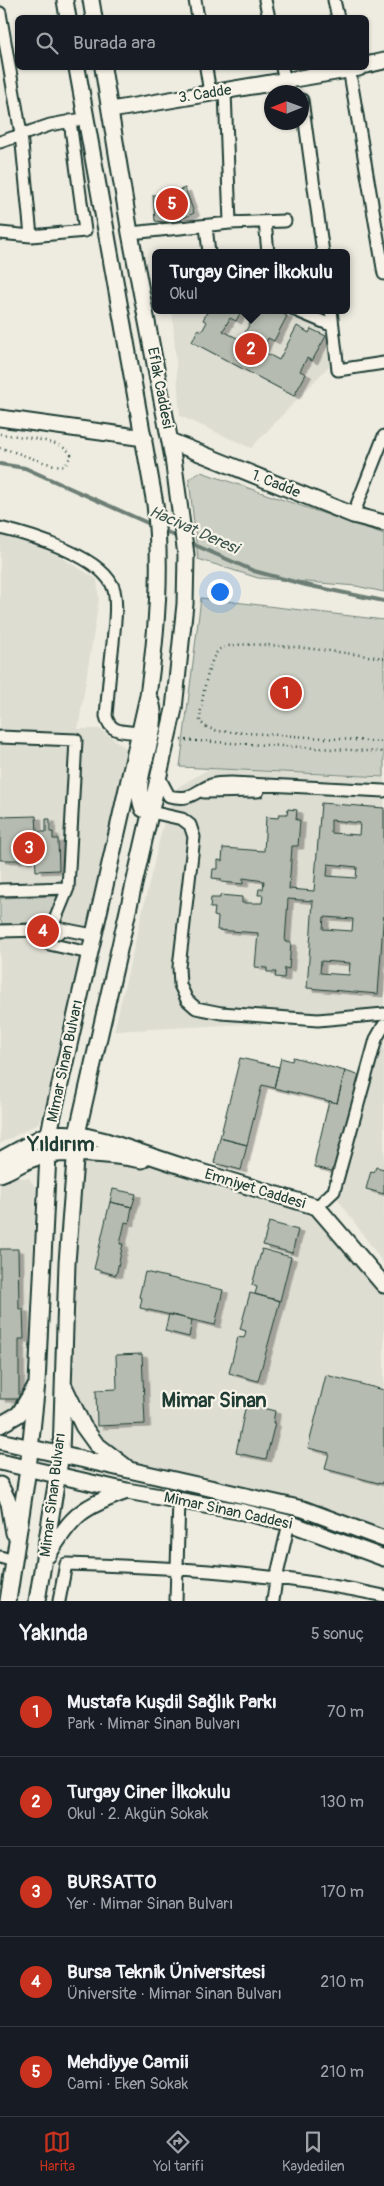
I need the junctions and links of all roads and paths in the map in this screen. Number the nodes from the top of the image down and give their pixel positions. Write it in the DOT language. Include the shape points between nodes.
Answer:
graph roads {
  1 [pos="65,0"];
  2 [pos="91,0"];
  3 [pos="195,0"];
  4 [pos="265,0"];
  5 [pos="334,0"];
  6 [pos="0,13"];
  7 [pos="68,15"];
  8 [pos="94,15"];
  9 [pos="198,15"];
  10 [pos="268,15"];
  11 [pos="337,15"];
  12 [pos="384,60"];
  13 [pos="369,64"];
  14 [pos="77,70"];
  15 [pos="103,70"];
  16 [pos="207,70"];
  17 [pos="342,70"];
  18 [pos="352,70"];
  19 [pos="291,80"];
  20 [pos="218,92"];
  21 [pos="111,110"];
  22 [pos="86,118"];
  23 [pos="70,121"];
  24 [pos="306,130"];
  25 [pos="21,134"];
  26 [pos="0,142"];
  27 [pos="380,216"];
  28 [pos="285,221"];
  29 [pos="265,222"];
  30 [pos="230,224"];
  31 [pos="206,226"];
  32 [pos="0,233"];
  33 [pos="130,233"];
  34 [pos="31,236"];
  35 [pos="209,249"];
  36 [pos="268,249"];
  37 [pos="322,249"];
  38 [pos="384,274"];
  39 [pos="304,314"];
  40 [pos="332,314"];
  41 [pos="333,326"];
  42 [pos="384,363"];
  43 [pos="0,418"];
  44 [pos="0,434"];
  45 [pos="384,436"];
  46 [pos="170,441"];
  47 [pos="145,446"];
  48 [pos="0,448"];
  49 [pos="353,515"];
  50 [pos="384,524"];
  51 [pos="0,528"];
  52 [pos="155,646"];
  53 [pos="181,651"];
  54 [pos="384,658"];
  55 [pos="148,696"];
  56 [pos="140,733"];
  57 [pos="0,737"];
  58 [pos="384,742"];
  59 [pos="166,743"];
  60 [pos="384,752"];
  61 [pos="159,777"];
  62 [pos="204,789"];
  63 [pos="384,791"];
  64 [pos="384,798"];
  65 [pos="151,812"];
  66 [pos="68,888"];
  67 [pos="0,890"];
  68 [pos="52,929"];
  69 [pos="0,931"];
  70 [pos="91,942"];
  71 [pos="384,1014"];
  72 [pos="384,1025"];
  73 [pos="50,1133"];
  74 [pos="77,1134"];
  75 [pos="75,1154"];
  76 [pos="48,1155"];
  77 [pos="181,1166"];
  78 [pos="3,1168"];
  79 [pos="46,1192"];
  80 [pos="317,1207"];
  81 [pos="384,1285"];
  82 [pos="37,1383"];
  83 [pos="63,1383"];
  84 [pos="0,1425"];
  85 [pos="0,1441"];
  86 [pos="31,1447"];
  87 [pos="61,1454"];
  88 [pos="0,1462"];
  89 [pos="28,1469"];
  90 [pos="131,1471"];
  91 [pos="58,1475"];
  92 [pos="0,1485"];
  93 [pos="127,1491"];
  94 [pos="179,1500"];
  95 [pos="289,1522"];
  96 [pos="384,1540"];
  97 [pos="10,1555"];
  98 [pos="384,1558"];
  99 [pos="44,1562"];
  100 [pos="177,1568"];
  101 [pos="276,1579"];
  102 [pos="384,1596"];
  103 [pos="8,1601"];
  104 [pos="37,1601"];
  105 [pos="59,1601"];
  106 [pos="176,1601"];
  107 [pos="273,1601"];
  1 -- 7 [label="main road"];
  2 -- 8 [label="main road"];
  3 -- 9 [label="street"];
  4 -- 10 [label="street"];
  5 -- 11 [label="street"];
  6 -- 25 [label="street"];
  12 -- 13 [label="main road"];
  14 -- 22 [label="main road, Eflak Caddesi"];
  15 -- 21 [label="main road, Eflak Caddesi"];
  16 -- 20 [label="street"];
  17 -- 19 [label="main road, 3. Cadde"];
  18 -- 27 [label="street"];
  19 -- 20 [label="main road, 3. Cadde"];
  20 -- 21 [label="main road, 3. Cadde"];
  20 -- 30 [label="street"];
  21 -- 33 [label="main road, Eflak Caddesi"];
  22 -- 23 [label="street"];
  22 -- 47 [label="main road, Eflak Caddesi"];
  23 -- 25 [label="street"];
  23 -- 34 [label="street" via="85,230"];
  24 -- 37 [label="street"];
  25 -- 26 [label="street"];
  25 -- 34 [label="street"];
  27 -- 38 [label="street"];
  28 -- 29 [label="street"];
  29 -- 30 [label="street"];
  29 -- 36 [label="street"];
  30 -- 31 [label="street"];
  31 -- 33 [label="street"];
  31 -- 35 [label="street"];
  32 -- 34 [label="street"];
  33 -- 46 [label="main road, Eflak Caddesi"];
  39 -- 41 [label="street"];
  40 -- 41 [label="street"];
  41 -- 42 [label="street" via="338,370"];
  43 -- 47 [label="main road"];
  44 -- 48 [label="path" via="61,446 71,455 66,465 56,466"];
  45 -- 49 [label="street"];
  46 -- 49 [label="main road, 1. Cadde"];
  46 -- 53 [label="main road, Eflak Caddesi" via="186,555"];
  47 -- 52 [label="main road, Eflak Caddesi" via="159,539"];
  49 -- 50 [label="main road, 1. Cadde"];
  51 -- 56 [label="street" via="29,535 86,559 113,588 116,606 106,716 114,729"];
  52 -- 55 [label="main road, Mimar Sinan Bulvarı"];
  53 -- 59 [label="main road, Mimar Sinan Bulvarı"];
  54 -- 58 [label="path" via="274,646 229,645 218,650 211,663 200,711 200,722 218,731"];
  55 -- 56 [label="main road, Mimar Sinan Bulvarı"];
  55 -- 65 [label="main road" via="154,719 139,798 143,809"];
  56 -- 70 [label="main road, Mimar Sinan Bulvarı"];
  57 -- 66 [label="street" via="76,740"];
  59 -- 60 [label="path" via="180,740"];
  59 -- 61 [label="main road, Mimar Sinan Bulvarı"];
  61 -- 62 [label="street" via="169,796 191,798"];
  61 -- 65 [label="main road, Mimar Sinan Bulvarı"];
  62 -- 63 [label="street" via="231,783"];
  62 -- 64 [label="street"];
  65 -- 71 [label="street" via="182,819 190,825 194,837 179,966 180,985 187,1000 196,1008 221,1013 318,1020"];
  65 -- 74 [label="main road, Mimar Sinan Bulvarı"];
  66 -- 67 [label="street"];
  66 -- 68 [label="street"];
  68 -- 69 [label="street"];
  68 -- 70 [label="street"];
  68 -- 70 [label="street" via="49,944"];
  70 -- 73 [label="main road, Mimar Sinan Bulvarı"];
  72 -- 80 [label="street" via="376,1039 334,1191"];
  73 -- 74 [label="main road"];
  73 -- 76 [label="main road, Mimar Sinan Bulvarı"];
  73 -- 78 [label="main road"];
  74 -- 75 [label="main road, Mimar Sinan Bulvarı"];
  74 -- 77 [label="main road"];
  75 -- 76 [label="main road"];
  75 -- 77 [label="main road" via="133,1158"];
  75 -- 83 [label="main road, Mimar Sinan Bulvarı"];
  76 -- 78 [label="main road"];
  76 -- 79 [label="main road, Mimar Sinan Bulvarı"];
  77 -- 80 [label="main road, Emniyet Caddesi"];
  78 -- 79 [label="main road" via="38,1171"];
  79 -- 82 [label="main road, Mimar Sinan Bulvarı"];
  80 -- 81 [label="main road, Emniyet Caddesi"];
  82 -- 84 [label="main road" via="20,1414"];
  82 -- 86 [label="main road, Mimar Sinan Bulvarı"];
  83 -- 87 [label="main road, Mimar Sinan Bulvarı"];
  83 -- 90 [label="main road" via="83,1426 96,1444"];
  85 -- 86 [label="main road, Mimar Sinan Caddesi"];
  86 -- 87 [label="main road, Mimar Sinan Caddesi"];
  86 -- 89 [label="main road, Mimar Sinan Bulvarı"];
  87 -- 90 [label="main road, Mimar Sinan Caddesi"];
  87 -- 91 [label="main road, Mimar Sinan Bulvarı"];
  88 -- 89 [label="main road, Mimar Sinan Caddesi"];
  89 -- 91 [label="main road, Mimar Sinan Caddesi"];
  89 -- 97 [label="main road, Mimar Sinan Bulvarı"];
  90 -- 96 [label="main road, Mimar Sinan Caddesi" via="303,1508"];
  91 -- 93 [label="main road, Mimar Sinan Caddesi"];
  91 -- 99 [label="main road, Mimar Sinan Bulvarı"];
  92 -- 97 [label="main road" via="9,1503"];
  93 -- 94 [label="main road, Mimar Sinan Caddesi"];
  93 -- 99 [label="main road" via="95,1503 76,1516"];
  94 -- 95 [label="main road, Mimar Sinan Caddesi"];
  94 -- 100 [label="street"];
  95 -- 98 [label="main road, Mimar Sinan Caddesi"];
  95 -- 101 [label="street"];
  97 -- 103 [label="main road, Mimar Sinan Bulvarı"];
  99 -- 104 [label="main road, Mimar Sinan Bulvarı"];
  100 -- 101 [label="street"];
  100 -- 105 [label="street" via="66,1564"];
  100 -- 106 [label="street"];
  101 -- 102 [label="street"];
  101 -- 107 [label="street"];
}
